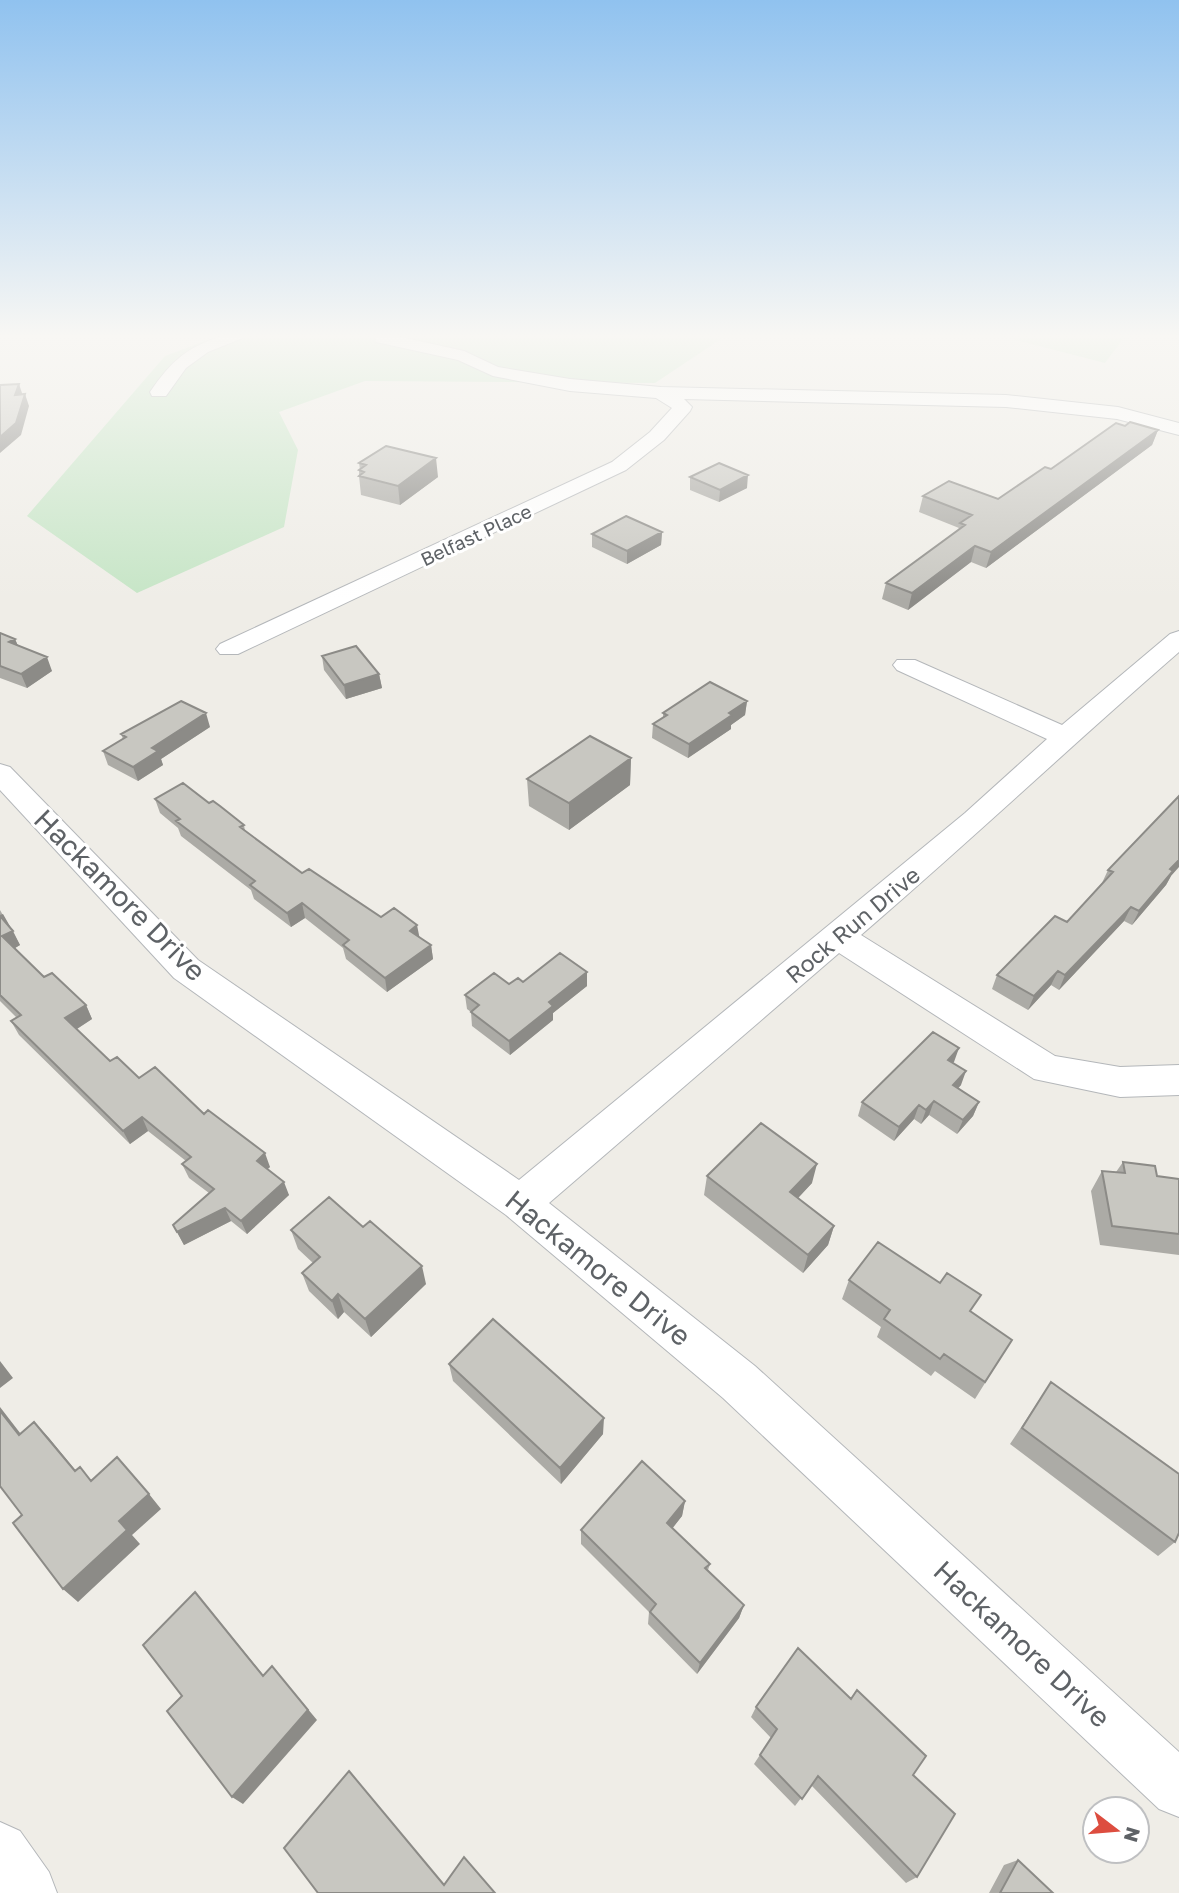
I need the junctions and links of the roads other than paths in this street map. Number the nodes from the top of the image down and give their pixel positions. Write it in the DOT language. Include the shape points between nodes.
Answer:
graph roads {
  1 [pos="668,423"];
  2 [pos="1157,423"];
  3 [pos="1179,429"];
  4 [pos="1179,639"];
  5 [pos="229,649"];
  6 [pos="906,665"];
  7 [pos="1065,737"];
  8 [pos="0,772"];
  9 [pos="839,937"];
  10 [pos="1179,1080"];
  11 [pos="520,1203"];
  12 [pos="1179,1789"];
  13 [pos="0,1851"];
  14 [pos="28,1893"];
  1 -- 5 [label="street, Belfast Place" via="619,466"];
  2 -- 3 [label="street"];
  4 -- 7 [label="street, Rock Run Drive"];
  6 -- 7 [label="street"];
  7 -- 9 [label="street, Rock Run Drive"];
  8 -- 11 [label="street, Hackamore Drive" via="186,969"];
  9 -- 10 [label="street" via="1047,1069 1120,1082"];
  9 -- 11 [label="street, Rock Run Drive"];
  11 -- 12 [label="street, Hackamore Drive" via="739,1382"];
  13 -- 14 [label="street"];
}
